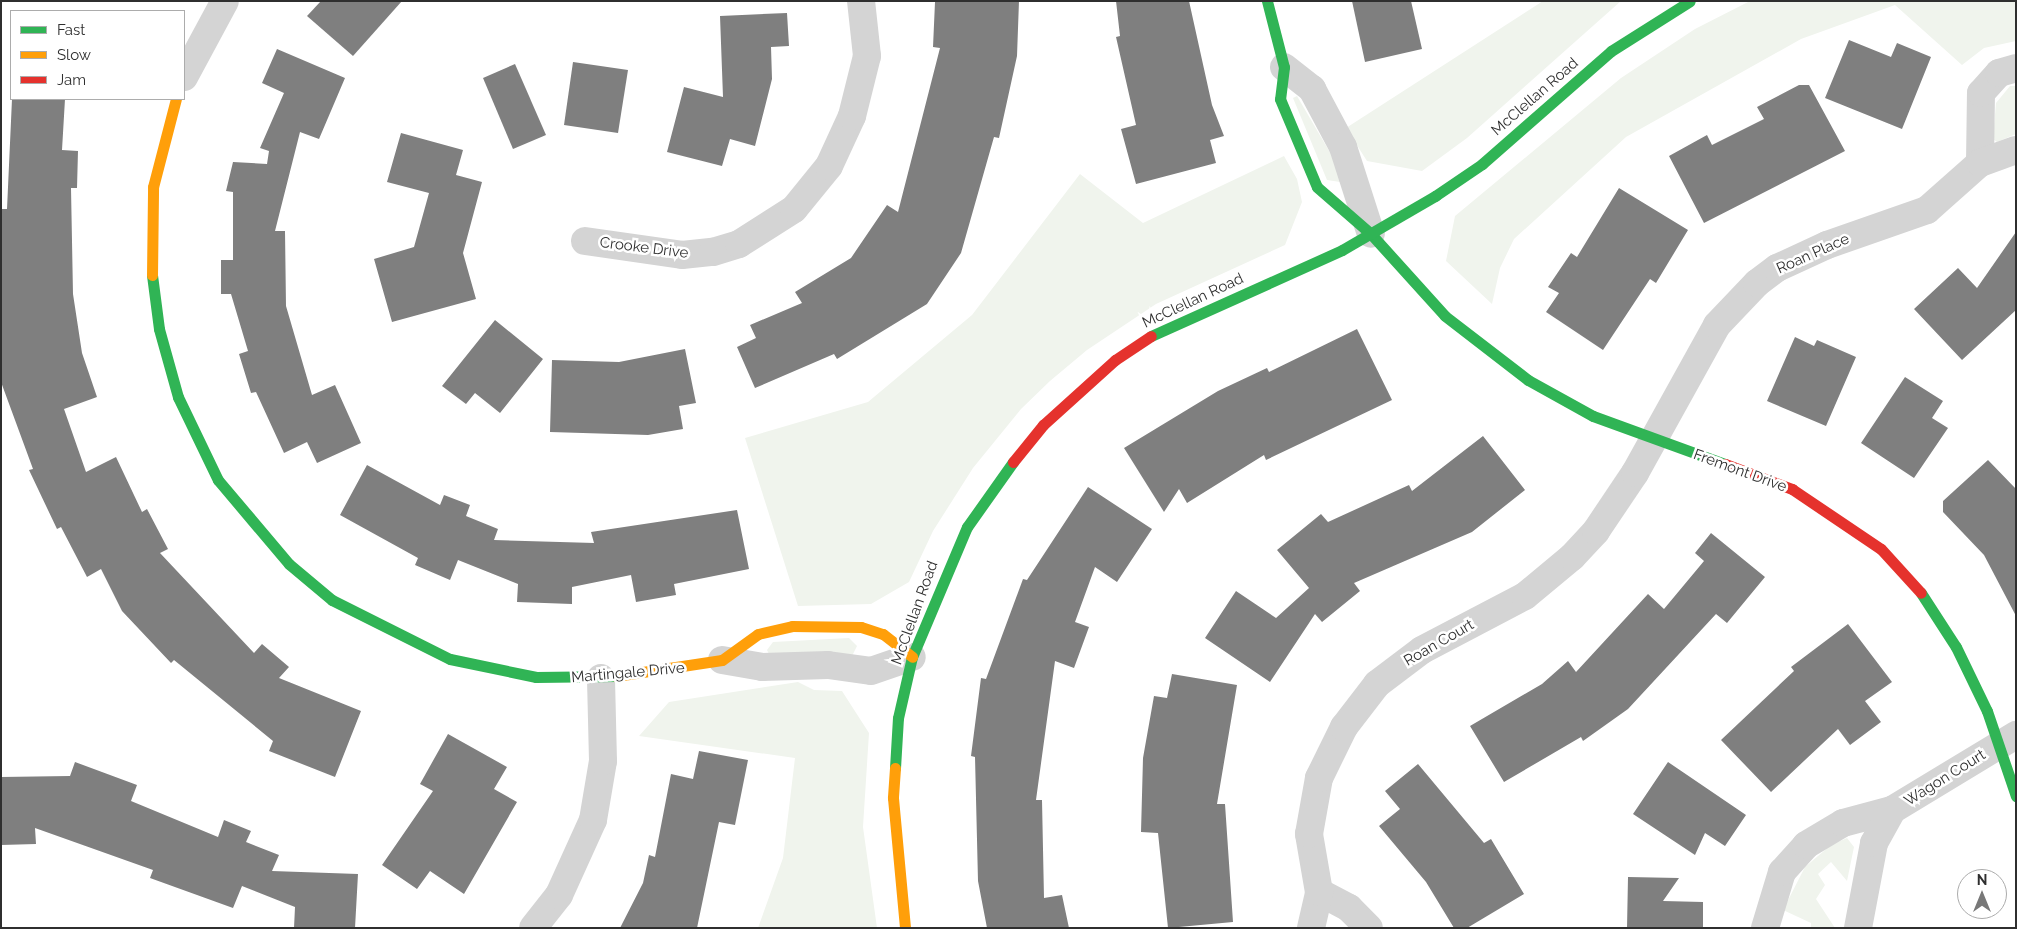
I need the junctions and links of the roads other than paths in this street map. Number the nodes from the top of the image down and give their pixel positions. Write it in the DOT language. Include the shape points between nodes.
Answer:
graph roads {
  1 [pos="225,1"];
  2 [pos="861,1"];
  3 [pos="1267,1"];
  4 [pos="1690,1"];
  5 [pos="1284,68"];
  6 [pos="2016,68"];
  7 [pos="185,75"];
  8 [pos="176,100"];
  9 [pos="2016,150"];
  10 [pos="1980,163"];
  11 [pos="1371,234"];
  12 [pos="585,241"];
  13 [pos="1655,441"];
  14 [pos="912,657"];
  15 [pos="722,660"];
  16 [pos="601,678"];
  17 [pos="2007,740"];
  18 [pos="2016,796"];
  19 [pos="1892,810"];
  20 [pos="1319,892"];
  21 [pos="533,928"];
  22 [pos="905,928"];
  23 [pos="1311,928"];
  24 [pos="1369,928"];
  25 [pos="1765,928"];
  26 [pos="1858,928"];
  1 -- 7 [label="street"];
  2 -- 12 [label="street, Crooke Drive" via="866,56 852,116 829,166 794,209 740,244 713,252 682,255"];
  3 -- 5 [label="street, Fremont Drive"];
  4 -- 11 [label="street, McClellan Road" via="1611,51 1482,164"];
  5 -- 11 [label="street, Fremont Drive" via="1312,89 1343,147"];
  5 -- 11 [label="street, Fremont Drive" via="1280,99 1316,187"];
  6 -- 10 [label="street" via="1998,72 1981,93"];
  8 -- 16 [label="street, Martingale Drive" via="153,187 153,294 178,397 218,480 289,564 359,617 477,667 536,677"];
  9 -- 10 [label="street, Roan Place"];
  10 -- 13 [label="street, Roan Place" via="1927,210 1798,257 1757,283 1717,325"];
  11 -- 13 [label="street, Fremont Drive" via="1444,316 1500,360 1560,400"];
  11 -- 14 [label="street, McClellan Road" via="1161,329 1073,394 987,494 947,566"];
  13 -- 17 [label="street, Fremont Drive" via="1783,485 1882,548 1939,619 1987,712"];
  13 -- 20 [label="street, Roan Court" via="1596,531 1544,583 1422,650 1393,670 1361,702 1330,752 1311,808 1309,834"];
  14 -- 15 [label="street, Martingale Drive" via="871,671 828,665 762,667"];
  14 -- 15 [label="street, Martingale Drive" via="883,634 838,624 792,626 758,634"];
  14 -- 22 [label="street, McClellan Road" via="898,718 893,798"];
  15 -- 16 [label="street, Martingale Drive"];
  16 -- 21 [label="street" via="603,761 593,820 559,895"];
  17 -- 18 [label="street, Fremont Drive"];
  17 -- 19 [label="street, Wagon Court"];
  19 -- 25 [label="street, Wagon Court" via="1843,823 1806,845 1782,872"];
  19 -- 26 [label="street, Wagon Court" via="1874,843"];
  20 -- 23 [label="street, Roan Court"];
  20 -- 24 [label="street" via="1349,908"];
}
